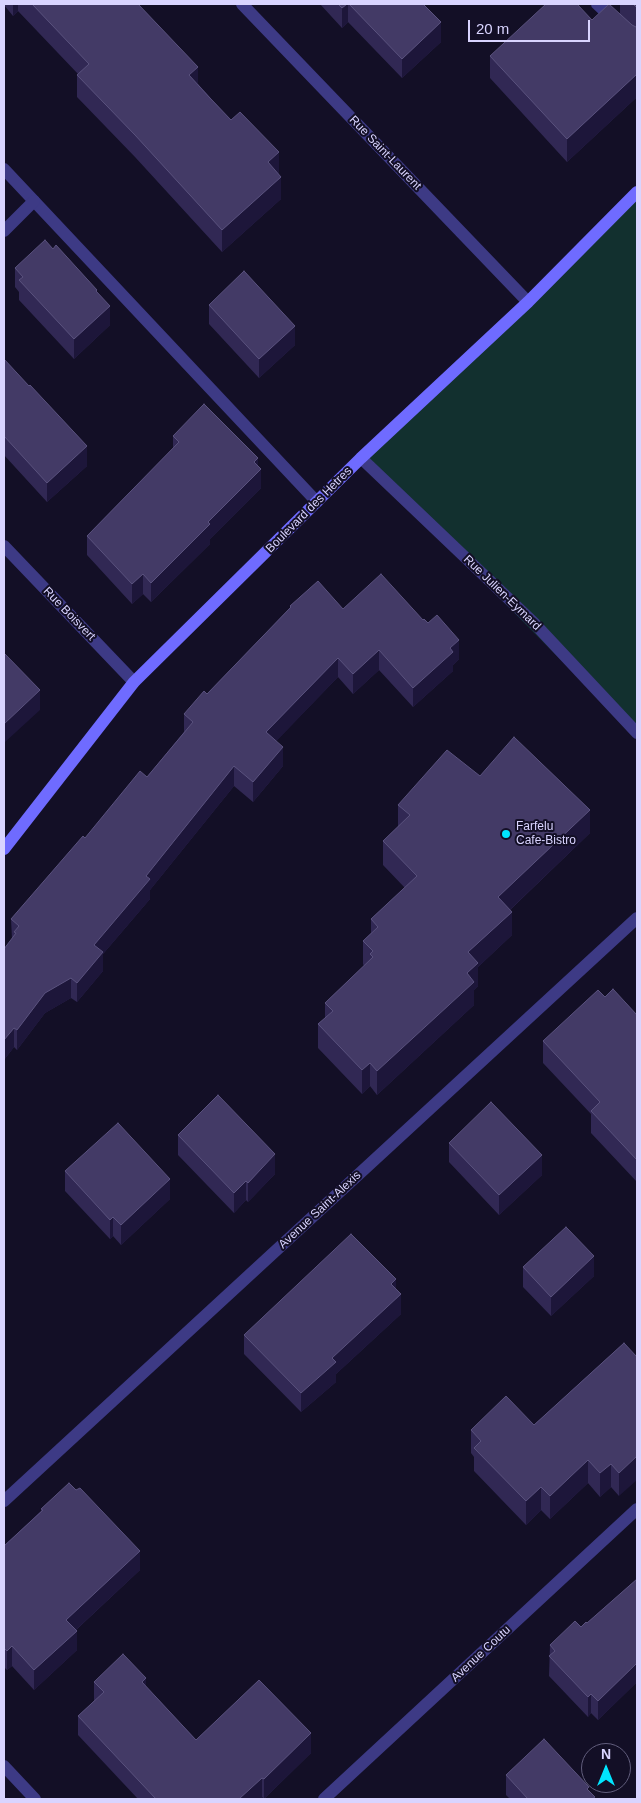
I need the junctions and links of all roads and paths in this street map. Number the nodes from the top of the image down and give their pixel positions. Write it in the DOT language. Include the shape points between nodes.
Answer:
graph roads {
  1 [pos="242,4"];
  2 [pos="597,4"];
  3 [pos="637,42"];
  4 [pos="4,169"];
  5 [pos="637,192"];
  6 [pos="34,201"];
  7 [pos="4,230"];
  8 [pos="528,302"];
  9 [pos="361,458"];
  10 [pos="317,502"];
  11 [pos="4,546"];
  12 [pos="134,682"];
  13 [pos="637,733"];
  14 [pos="4,849"];
  15 [pos="637,918"];
  16 [pos="4,1501"];
  17 [pos="637,1508"];
  18 [pos="4,1766"];
  19 [pos="35,1799"];
  20 [pos="324,1799"];
  1 -- 8 [label="street, Rue Saint-Laurent"];
  2 -- 3 [label="street"];
  4 -- 6 [label="street"];
  5 -- 8 [label="street, Boulevard des Hetres"];
  6 -- 7 [label="street"];
  6 -- 10 [label="street"];
  8 -- 9 [label="street, Boulevard des Hetres"];
  9 -- 10 [label="street, Boulevard des Hetres"];
  9 -- 13 [label="street, Rue Julien-Eymard" via="534,623"];
  10 -- 12 [label="street, Boulevard des Hetres"];
  11 -- 12 [label="street, Rue Boisvert"];
  12 -- 14 [label="street, Boulevard des Hetres"];
  15 -- 16 [label="street, Avenue Saint-Alexis"];
  17 -- 20 [label="street, Avenue Coutu"];
  18 -- 19 [label="street"];
}
